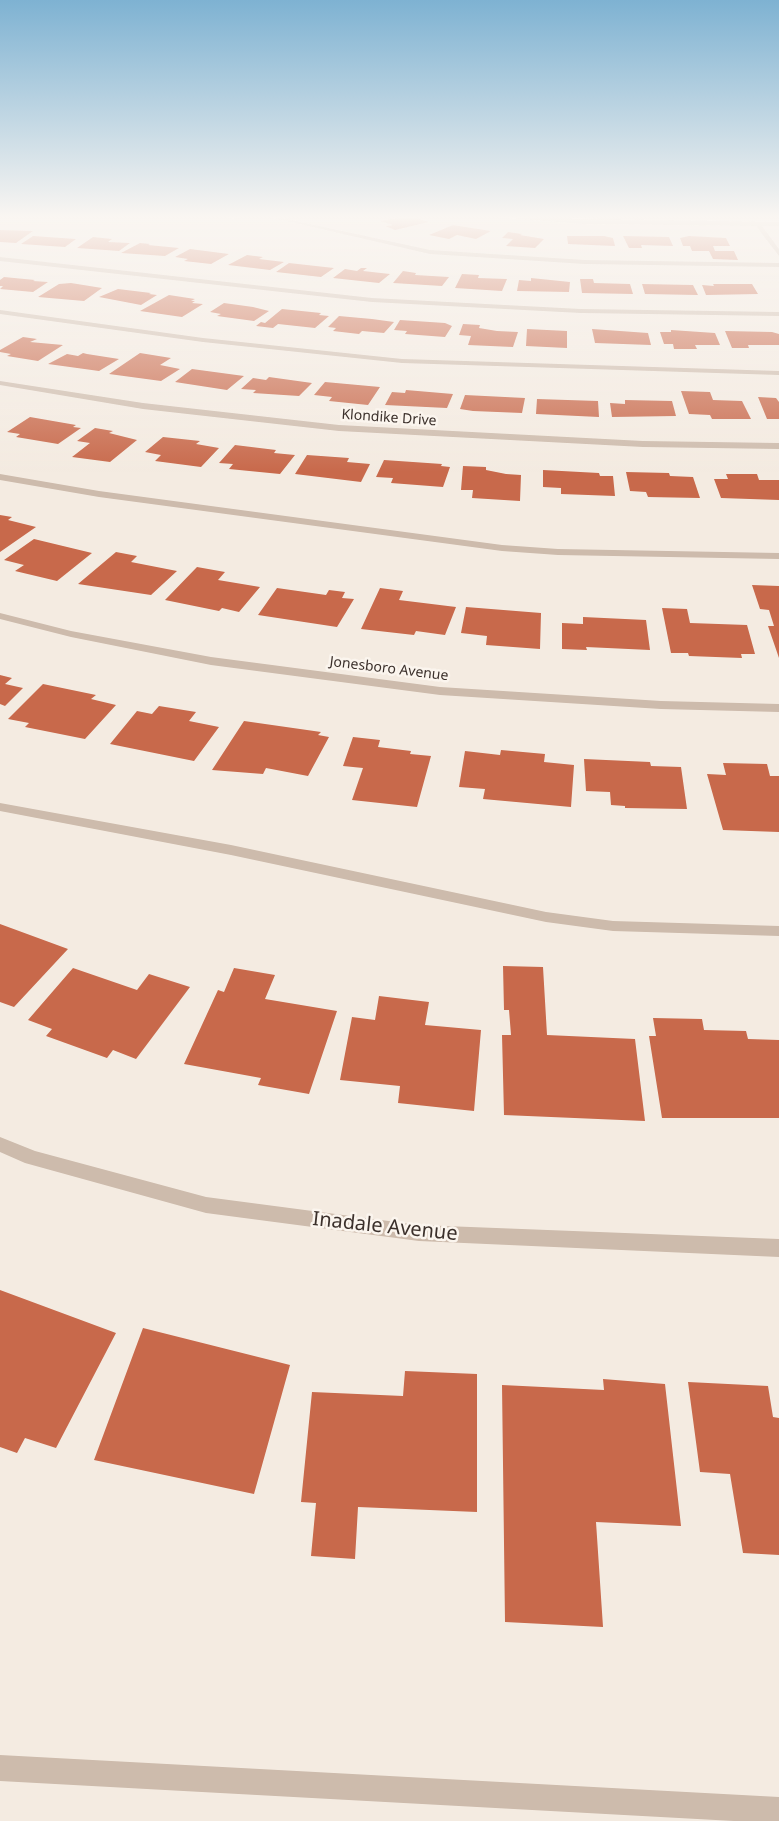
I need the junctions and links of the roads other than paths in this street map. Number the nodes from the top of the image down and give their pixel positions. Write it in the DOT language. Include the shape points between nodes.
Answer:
graph roads {
  1 [pos="402,302"];
  2 [pos="0,312"];
  3 [pos="779,314"];
  4 [pos="779,373"];
  5 [pos="0,383"];
  6 [pos="779,446"];
  7 [pos="0,477"];
  8 [pos="779,556"];
  9 [pos="0,616"];
  10 [pos="779,708"];
  11 [pos="0,807"];
  12 [pos="779,931"];
  13 [pos="0,1144"];
  14 [pos="779,1248"];
  15 [pos="0,1768"];
  16 [pos="779,1810"];
  1 -- 3 [label="street" via="580,311"];
  2 -- 4 [label="street" via="214,342 402,361"];
  5 -- 6 [label="street, Klondike Drive" via="143,406 339,428 632,444"];
  7 -- 8 [label="street" via="502,548"];
  9 -- 10 [label="street, Jonesboro Avenue" via="211,661 440,692"];
  11 -- 12 [label="street" via="231,850 546,917 613,926"];
  13 -- 14 [label="street, Inadale Avenue" via="31,1158 206,1205 407,1232"];
  15 -- 16 [label="street"];
}
